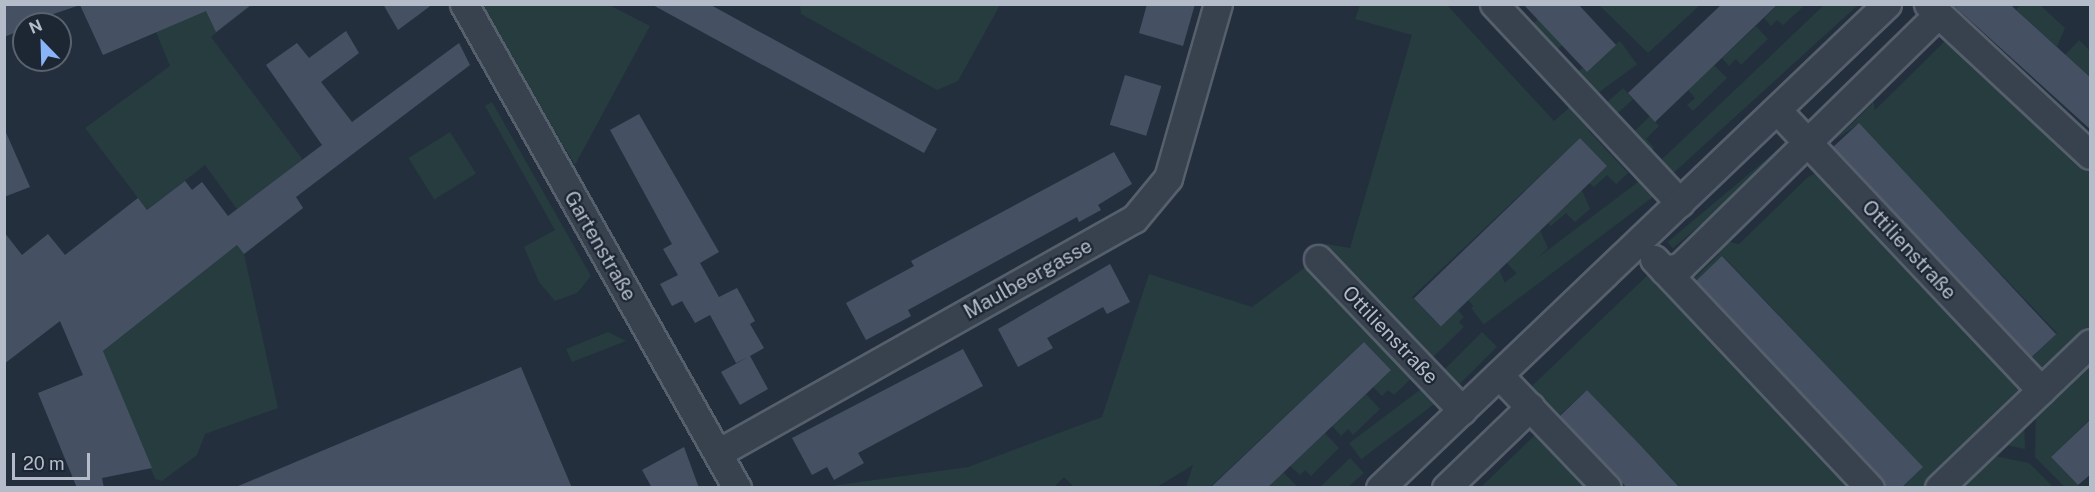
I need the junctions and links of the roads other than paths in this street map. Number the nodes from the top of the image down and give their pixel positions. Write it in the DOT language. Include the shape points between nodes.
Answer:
graph roads {
  1 [pos="464,4"];
  2 [pos="1218,4"];
  3 [pos="1494,4"];
  4 [pos="1887,4"];
  5 [pos="1933,9"];
  6 [pos="1777,110"];
  7 [pos="1807,143"];
  8 [pos="2091,155"];
  9 [pos="1680,203"];
  10 [pos="1638,243"];
  11 [pos="1318,259"];
  12 [pos="1665,270"];
  13 [pos="2091,343"];
  14 [pos="1499,375"];
  15 [pos="2041,390"];
  16 [pos="1530,407"];
  17 [pos="1462,411"];
  18 [pos="718,453"];
  19 [pos="737,488"];
  20 [pos="1380,488"];
  21 [pos="1446,488"];
  22 [pos="1607,488"];
  23 [pos="1870,488"];
  24 [pos="1939,488"];
  1 -- 18 [label="street, Gartenstraße"];
  2 -- 18 [label="street, Maulbeergasse" via="1168,178 1134,219"];
  3 -- 9 [label="street"];
  4 -- 6 [label="street"];
  5 -- 7 [label="street"];
  5 -- 8 [label="street"];
  6 -- 7 [label="street, Ottilienstraße"];
  6 -- 9 [label="street"];
  7 -- 12 [label="street" via="1680,267"];
  7 -- 15 [label="street, Ottilienstraße"];
  9 -- 10 [label="street"];
  10 -- 12 [label="street"];
  10 -- 14 [label="street"];
  11 -- 17 [label="street, Ottilienstraße"];
  12 -- 23 [label="street"];
  13 -- 15 [label="street"];
  14 -- 16 [label="street"];
  14 -- 17 [label="street"];
  15 -- 24 [label="street"];
  16 -- 21 [label="street"];
  16 -- 22 [label="street"];
  17 -- 20 [label="street"];
  18 -- 19 [label="street, Gartenstraße"];
}
